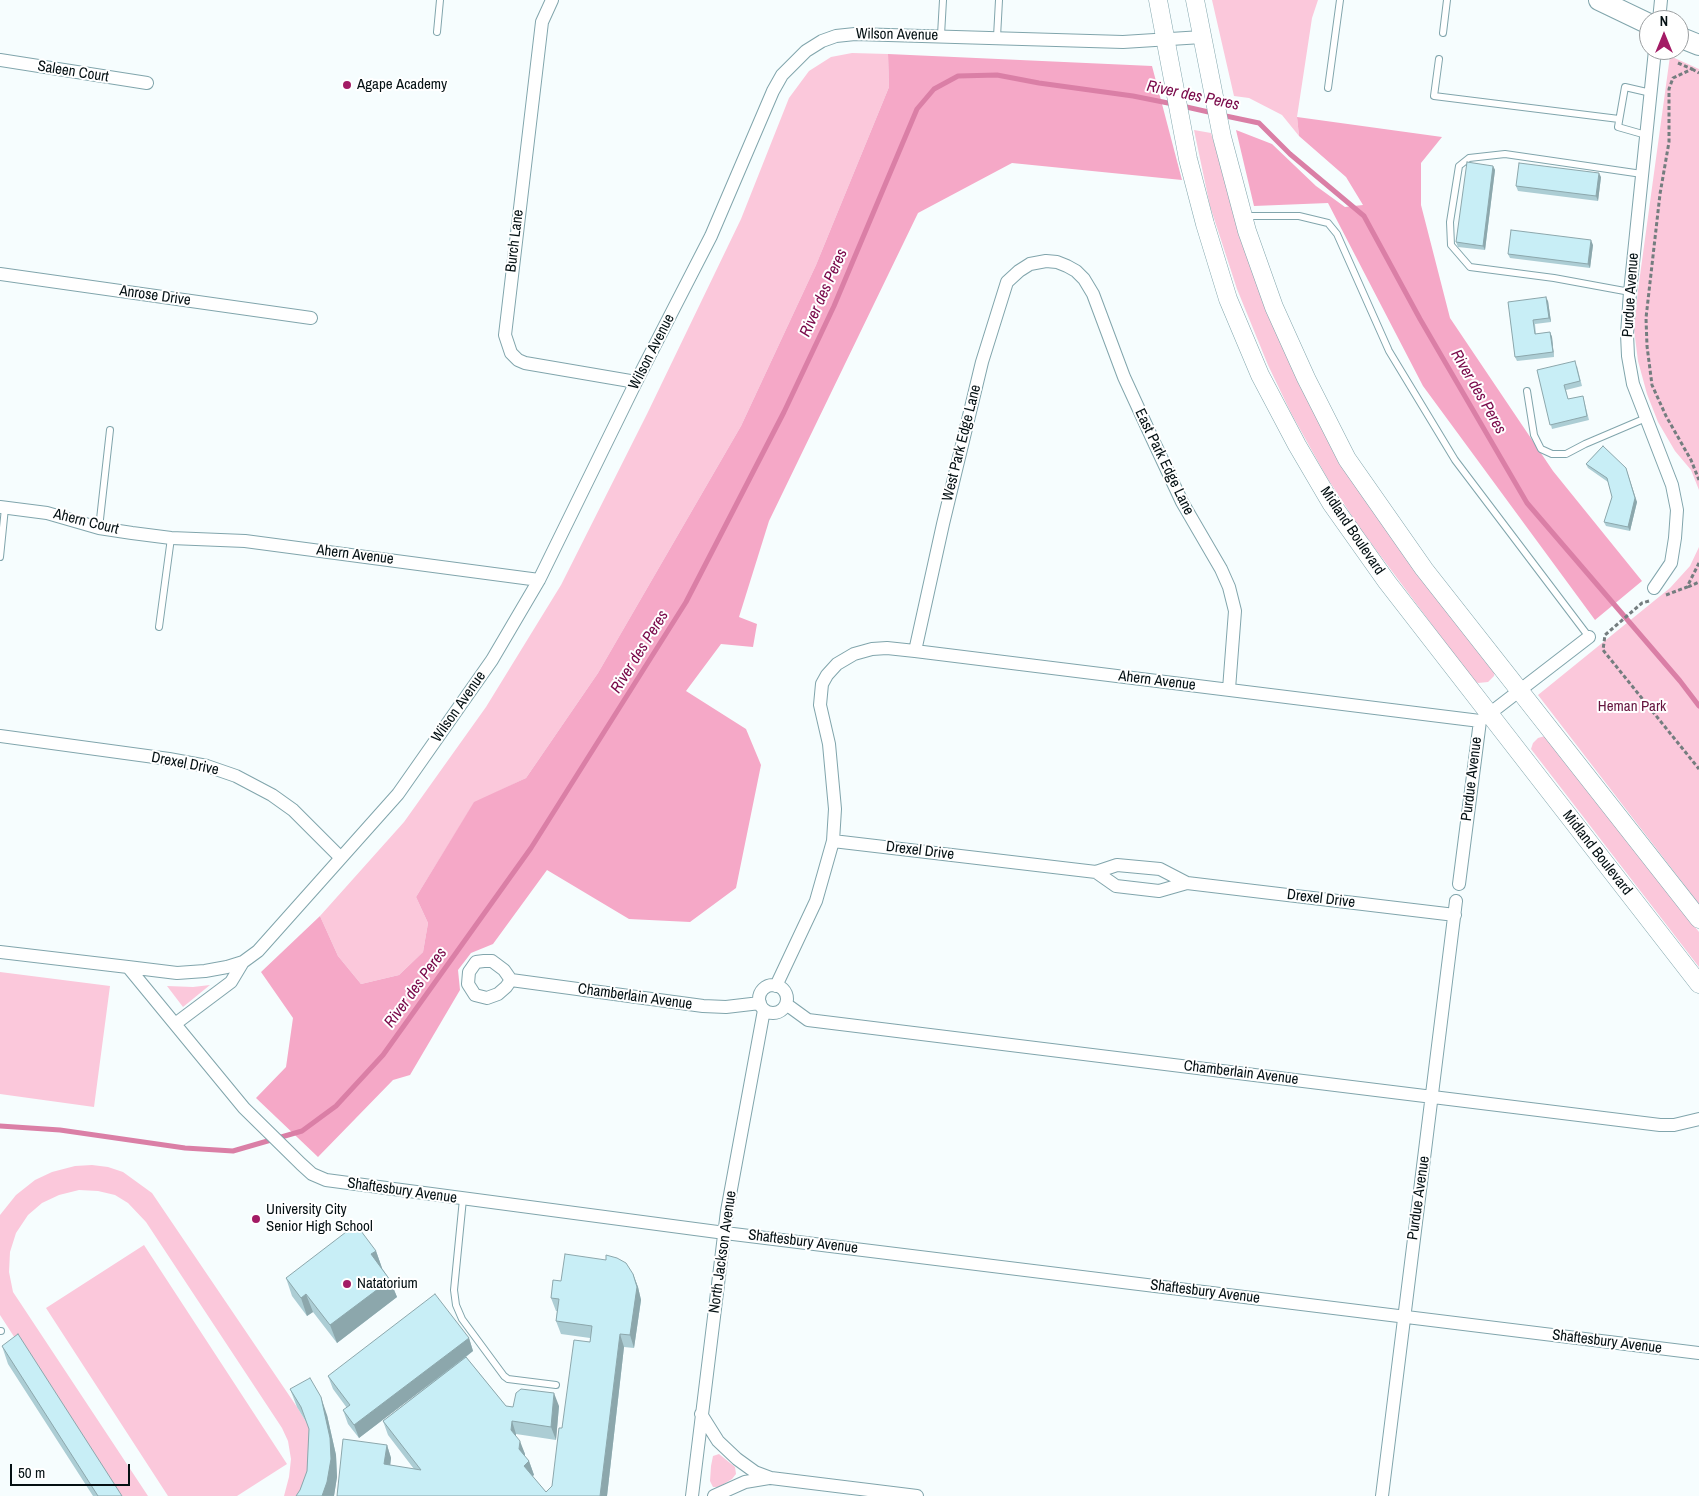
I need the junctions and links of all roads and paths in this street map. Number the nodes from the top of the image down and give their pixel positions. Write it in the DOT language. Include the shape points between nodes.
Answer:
graph roads {
  1 [pos="440,0"];
  2 [pos="552,0"];
  3 [pos="943,0"];
  4 [pos="1000,0"];
  5 [pos="1158,0"];
  6 [pos="1195,0"];
  7 [pos="1340,0"];
  8 [pos="1447,0"];
  9 [pos="1600,0"];
  10 [pos="1639,19"];
  11 [pos="437,32"];
  12 [pos="1442,33"];
  13 [pos="941,35"];
  14 [pos="1202,37"];
  15 [pos="997,38"];
  16 [pos="1166,40"];
  17 [pos="1439,59"];
  18 [pos="0,60"];
  19 [pos="1654,60"];
  20 [pos="1678,63"];
  21 [pos="1692,69"];
  22 [pos="1699,72"];
  23 [pos="147,83"];
  24 [pos="1328,88"];
  25 [pos="1651,93"];
  26 [pos="1619,119"];
  27 [pos="1646,135"];
  28 [pos="1642,174"];
  29 [pos="1243,216"];
  30 [pos="1046,261"];
  31 [pos="0,274"];
  32 [pos="1630,292"];
  33 [pos="311,318"];
  34 [pos="636,382"];
  35 [pos="1527,391"];
  36 [pos="1646,418"];
  37 [pos="110,430"];
  38 [pos="1699,480"];
  39 [pos="3,507"];
  40 [pos="99,528"];
  41 [pos="171,538"];
  42 [pos="0,557"];
  43 [pos="1699,563"];
  44 [pos="539,580"];
  45 [pos="1699,582"];
  46 [pos="1687,587"];
  47 [pos="1655,595"];
  48 [pos="160,627"];
  49 [pos="1608,632"];
  50 [pos="1589,637"];
  51 [pos="1603,650"];
  52 [pos="915,651"];
  53 [pos="1229,689"];
  54 [pos="1520,690"];
  55 [pos="1485,718"];
  56 [pos="0,736"];
  57 [pos="1699,769"];
  58 [pos="833,841"];
  59 [pos="341,858"];
  60 [pos="1096,872"];
  61 [pos="1187,883"];
  62 [pos="1459,884"];
  63 [pos="1456,900"];
  64 [pos="1455,915"];
  65 [pos="1699,919"];
  66 [pos="0,952"];
  67 [pos="243,962"];
  68 [pos="128,967"];
  69 [pos="511,980"];
  70 [pos="1699,984"];
  71 [pos="776,986"];
  72 [pos="786,1004"];
  73 [pos="762,1006"];
  74 [pos="175,1024"];
  75 [pos="1433,1096"];
  76 [pos="1699,1119"];
  77 [pos="463,1199"];
  78 [pos="725,1232"];
  79 [pos="1404,1316"];
  80 [pos="1699,1353"];
  81 [pos="556,1385"];
  82 [pos="701,1414"];
  83 [pos="771,1478"];
  84 [pos="692,1496"];
  85 [pos="714,1496"];
  86 [pos="916,1496"];
  87 [pos="1382,1496"];
  1 -- 11 [label="lane"];
  2 -- 34 [label="street, Burch Lane" via="542,22 504,335 511,353 525,363"];
  3 -- 13 [label="lane"];
  4 -- 15 [label="lane"];
  5 -- 16 [label="main road, Midland Boulevard"];
  6 -- 14 [label="main road"];
  7 -- 24 [label="lane"];
  8 -- 12 [label="lane"];
  9 -- 10 [label="main road"];
  13 -- 15 [label="street, Wilson Avenue"];
  13 -- 34 [label="street, Wilson Avenue" via="876,33 836,36 806,51 782,75 711,236"];
  14 -- 16 [label="street, Wilson Avenue"];
  14 -- 29 [label="main road" via="1222,137"];
  15 -- 16 [label="street, Wilson Avenue" via="1123,42"];
  16 -- 55 [label="main road, Midland Boulevard" via="1188,159 1205,224 1228,299 1260,374 1331,503"];
  17 -- 26 [label="lane" via="1434,96"];
  18 -- 23 [label="street, Saleen Court"];
  19 -- 25 [label="street, Purdue Avenue"];
  20 -- 21 [label="path"];
  21 -- 22 [label="path"];
  21 -- 38 [label="path" via="1673,78 1669,88 1669,142 1646,318 1652,385"];
  25 -- 26 [label="lane" via="1625,88"];
  25 -- 27 [label="street, Purdue Avenue"];
  26 -- 27 [label="lane" via="1618,127"];
  27 -- 28 [label="street, Purdue Avenue"];
  28 -- 32 [label="street, Purdue Avenue"];
  28 -- 32 [label="lane" via="1505,154 1468,158 1458,166 1450,222 1451,245 1470,267"];
  29 -- 50 [label="lane" via="1299,216 1328,223 1337,234 1389,351 1455,460"];
  29 -- 54 [label="main road" via="1274,307 1306,378 1348,458 1424,569"];
  30 -- 52 [label="street, West Park Edge Lane" via="1030,264 1007,282 982,362"];
  30 -- 53 [label="street, East Park Edge Lane" via="1076,271 1093,294 1124,377 1155,446 1229,587 1235,611"];
  31 -- 33 [label="street, Anrose Drive"];
  32 -- 36 [label="street, Purdue Avenue" via="1628,356 1633,384"];
  34 -- 44 [label="street, Wilson Avenue"];
  35 -- 36 [label="lane" via="1534,435 1541,449 1552,454 1566,454"];
  36 -- 47 [label="street, Purdue Avenue" via="1672,485 1677,510 1671,563"];
  37 -- 40 [label="lane"];
  39 -- 40 [label="street, Ahern Court" via="47,513"];
  39 -- 42 [label="lane"];
  40 -- 41 [label="street, Ahern Court"];
  41 -- 44 [label="street, Ahern Avenue" via="245,541"];
  41 -- 48 [label="lane"];
  43 -- 46 [label="path"];
  44 -- 59 [label="street, Wilson Avenue" via="492,660 398,794"];
  45 -- 46 [label="path"];
  46 -- 47 [label="path"];
  47 -- 49 [label="path"];
  50 -- 54 [label="street"];
  51 -- 57 [label="path"];
  52 -- 53 [label="street, Ahern Avenue"];
  52 -- 58 [label="street, Ahern Avenue" via="887,648 854,654 837,664 822,684 820,705 829,744 835,809"];
  53 -- 55 [label="street, Ahern Avenue"];
  54 -- 55 [label="street"];
  54 -- 65 [label="main road"];
  55 -- 62 [label="street, Purdue Avenue"];
  55 -- 70 [label="main road, Midland Boulevard"];
  56 -- 59 [label="street, Drexel Drive" via="169,759 207,766 236,776 293,810"];
  58 -- 60 [label="street, Drexel Drive"];
  58 -- 71 [label="street" via="816,901"];
  59 -- 67 [label="street, Wilson Avenue" via="258,951"];
  60 -- 61 [label="street, Drexel Drive" via="1117,865 1160,870"];
  60 -- 61 [label="street, Drexel Drive" via="1116,886 1159,891"];
  61 -- 64 [label="street, Drexel Drive"];
  63 -- 64 [label="street, Purdue Avenue"];
  64 -- 75 [label="street, Purdue Avenue"];
  66 -- 68 [label="street"];
  67 -- 68 [label="street, Wilson Avenue" via="205,971 177,973"];
  67 -- 74 [label="street, Wilson Avenue" via="231,982"];
  68 -- 74 [label="street, Shaftesbury Avenue"];
  69 -- 73 [label="street, Chamberlain Avenue" via="702,1006"];
  71 -- 72 [label="street" via="784,991"];
  71 -- 73 [label="street" via="767,987 760,994"];
  72 -- 73 [label="street" via="777,1013 768,1012"];
  72 -- 75 [label="street, Chamberlain Avenue" via="808,1020"];
  73 -- 78 [label="street, North Jackson Avenue"];
  74 -- 77 [label="street, Shaftesbury Avenue" via="244,1108 312,1174 326,1180"];
  75 -- 76 [label="street, Chamberlain Avenue" via="1660,1125"];
  75 -- 79 [label="street, Purdue Avenue"];
  77 -- 78 [label="street, Shaftesbury Avenue"];
  77 -- 81 [label="lane" via="454,1290 462,1320 508,1379"];
  78 -- 79 [label="street, Shaftesbury Avenue"];
  78 -- 82 [label="street, North Jackson Avenue"];
  79 -- 80 [label="street, Shaftesbury Avenue"];
  79 -- 87 [label="street, Purdue Avenue"];
  82 -- 83 [label="street" via="718,1441 737,1459 755,1472"];
  82 -- 84 [label="street, North Jackson Avenue"];
  83 -- 85 [label="street" via="745,1482"];
  83 -- 86 [label="street"];
}
